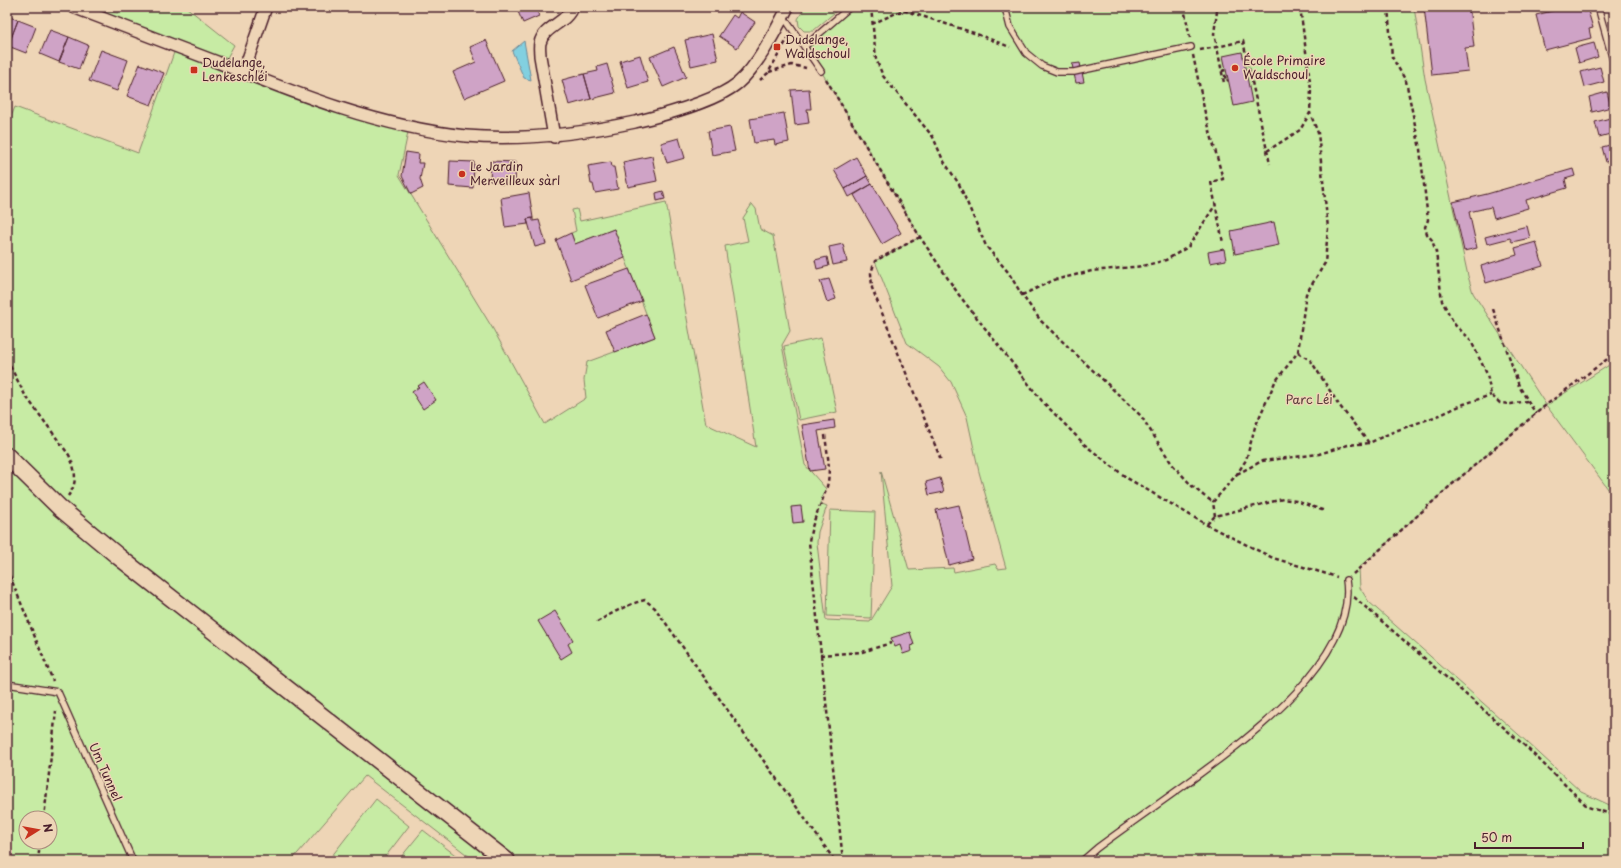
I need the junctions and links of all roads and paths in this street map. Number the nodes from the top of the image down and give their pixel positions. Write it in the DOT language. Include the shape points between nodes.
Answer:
graph roads {
  1 [pos="73,7"];
  2 [pos="266,7"];
  3 [pos="572,7"];
  4 [pos="850,7"];
  5 [pos="870,7"];
  6 [pos="1005,7"];
  7 [pos="1190,7"];
  8 [pos="1300,7"];
  9 [pos="1388,7"];
  10 [pos="1598,7"];
  11 [pos="902,8"];
  12 [pos="1217,11"];
  13 [pos="786,12"];
  14 [pos="872,24"];
  15 [pos="793,29"];
  16 [pos="804,46"];
  17 [pos="1217,47"];
  18 [pos="1192,49"];
  19 [pos="1026,53"];
  20 [pos="1614,64"];
  21 [pos="821,71"];
  22 [pos="1222,71"];
  23 [pos="812,72"];
  24 [pos="244,73"];
  25 [pos="768,73"];
  26 [pos="761,75"];
  27 [pos="1228,80"];
  28 [pos="1224,83"];
  29 [pos="1310,113"];
  30 [pos="554,136"];
  31 [pos="1267,151"];
  32 [pos="1270,164"];
  33 [pos="1216,204"];
  34 [pos="920,237"];
  35 [pos="1224,243"];
  36 [pos="1022,295"];
  37 [pos="1493,309"];
  38 [pos="1298,352"];
  39 [pos="1614,354"];
  40 [pos="7,360"];
  41 [pos="1491,395"];
  42 [pos="1527,401"];
  43 [pos="1536,414"];
  44 [pos="825,435"];
  45 [pos="1369,443"];
  46 [pos="7,456"];
  47 [pos="941,460"];
  48 [pos="7,472"];
  49 [pos="1237,474"];
  50 [pos="34,482"];
  51 [pos="1213,502"];
  52 [pos="60,508"];
  53 [pos="1325,511"];
  54 [pos="1215,516"];
  55 [pos="1207,525"];
  56 [pos="7,569"];
  57 [pos="1346,580"];
  58 [pos="1348,591"];
  59 [pos="597,622"];
  60 [pos="891,643"];
  61 [pos="820,655"];
  62 [pos="7,684"];
  63 [pos="58,692"];
  64 [pos="45,810"];
  65 [pos="1614,815"];
  66 [pos="39,850"];
  67 [pos="38,861"];
  68 [pos="133,861"];
  69 [pos="507,861"];
  70 [pos="835,861"];
  71 [pos="843,861"];
  72 [pos="1082,861"];
  1 -- 24 [label="street"];
  2 -- 24 [label="street"];
  3 -- 30 [label="street" via="570,13 544,34 540,44"];
  4 -- 16 [label="lane"];
  5 -- 14 [label="path"];
  6 -- 19 [label="lane" via="1010,27"];
  7 -- 18 [label="path" via="1184,8"];
  8 -- 29 [label="path" via="1311,88"];
  9 -- 41 [label="path" via="1392,56 1406,81 1420,149 1428,220 1425,227 1436,252 1442,301 1455,325 1470,339 1486,374"];
  10 -- 20 [label="lane"];
  11 -- 14 [label="path"];
  11 -- 19 [label="path"];
  12 -- 17 [label="path" via="1214,34"];
  13 -- 15 [label="lane"];
  13 -- 30 [label="street" via="755,63 738,83 720,94 652,118 600,130"];
  14 -- 36 [label="path" via="876,59 883,76 933,137 943,160 959,184 986,246 1008,272"];
  15 -- 16 [label="lane"];
  15 -- 25 [label="path"];
  16 -- 21 [label="lane"];
  17 -- 18 [label="path"];
  17 -- 22 [label="path"];
  17 -- 31 [label="path" via="1243,41"];
  18 -- 19 [label="lane" via="1074,72 1057,72 1042,66"];
  18 -- 33 [label="path" via="1223,179 1211,182"];
  21 -- 34 [label="path"];
  22 -- 27 [label="path" via="1224,70 1226,81"];
  22 -- 28 [label="path"];
  23 -- 25 [label="path" via="792,65"];
  24 -- 30 [label="street" via="351,112 409,128 467,136"];
  25 -- 26 [label="path"];
  29 -- 31 [label="path" via="1300,130"];
  29 -- 38 [label="path" via="1318,133 1328,228 1325,263 1306,294"];
  31 -- 32 [label="path"];
  33 -- 35 [label="path"];
  33 -- 36 [label="path" via="1188,247 1166,260 1143,266 1092,271 1054,280"];
  34 -- 47 [label="path" via="875,261 871,273 872,288"];
  34 -- 55 [label="path" via="959,296 1042,401 1069,429 1127,478"];
  36 -- 51 [label="path" via="1040,321 1141,416 1172,464 1192,486"];
  37 -- 42 [label="path" via="1519,386"];
  38 -- 45 [label="path" via="1311,361"];
  38 -- 49 [label="path" via="1275,382 1255,426 1246,460"];
  39 -- 43 [label="path"];
  40 -- 52 [label="path" via="25,394 70,455 76,477 72,490"];
  41 -- 42 [label="path" via="1500,403"];
  41 -- 45 [label="path"];
  42 -- 43 [label="path"];
  43 -- 57 [label="path" via="1449,487"];
  44 -- 61 [label="path" via="830,467 826,489 810,529 809,542"];
  45 -- 49 [label="path" via="1348,445 1319,454 1262,461"];
  46 -- 50 [label="main road"];
  48 -- 50 [label="main road"];
  49 -- 51 [label="path"];
  50 -- 52 [label="main road"];
  51 -- 54 [label="path"];
  52 -- 69 [label="main road" via="118,557"];
  53 -- 54 [label="path" via="1283,499"];
  54 -- 55 [label="path"];
  55 -- 57 [label="path" via="1272,558"];
  56 -- 63 [label="path"];
  57 -- 58 [label="lane"];
  58 -- 65 [label="path" via="1525,746 1588,807"];
  58 -- 72 [label="lane" via="1343,618 1331,648 1294,695 1234,749"];
  59 -- 70 [label="path" via="645,600 655,608"];
  60 -- 61 [label="path" via="862,652"];
  61 -- 71 [label="path"];
  62 -- 63 [label="lane"];
  63 -- 64 [label="path"];
  63 -- 68 [label="lane, Um Tunnel"];
  66 -- 67 [label="path"];
}
